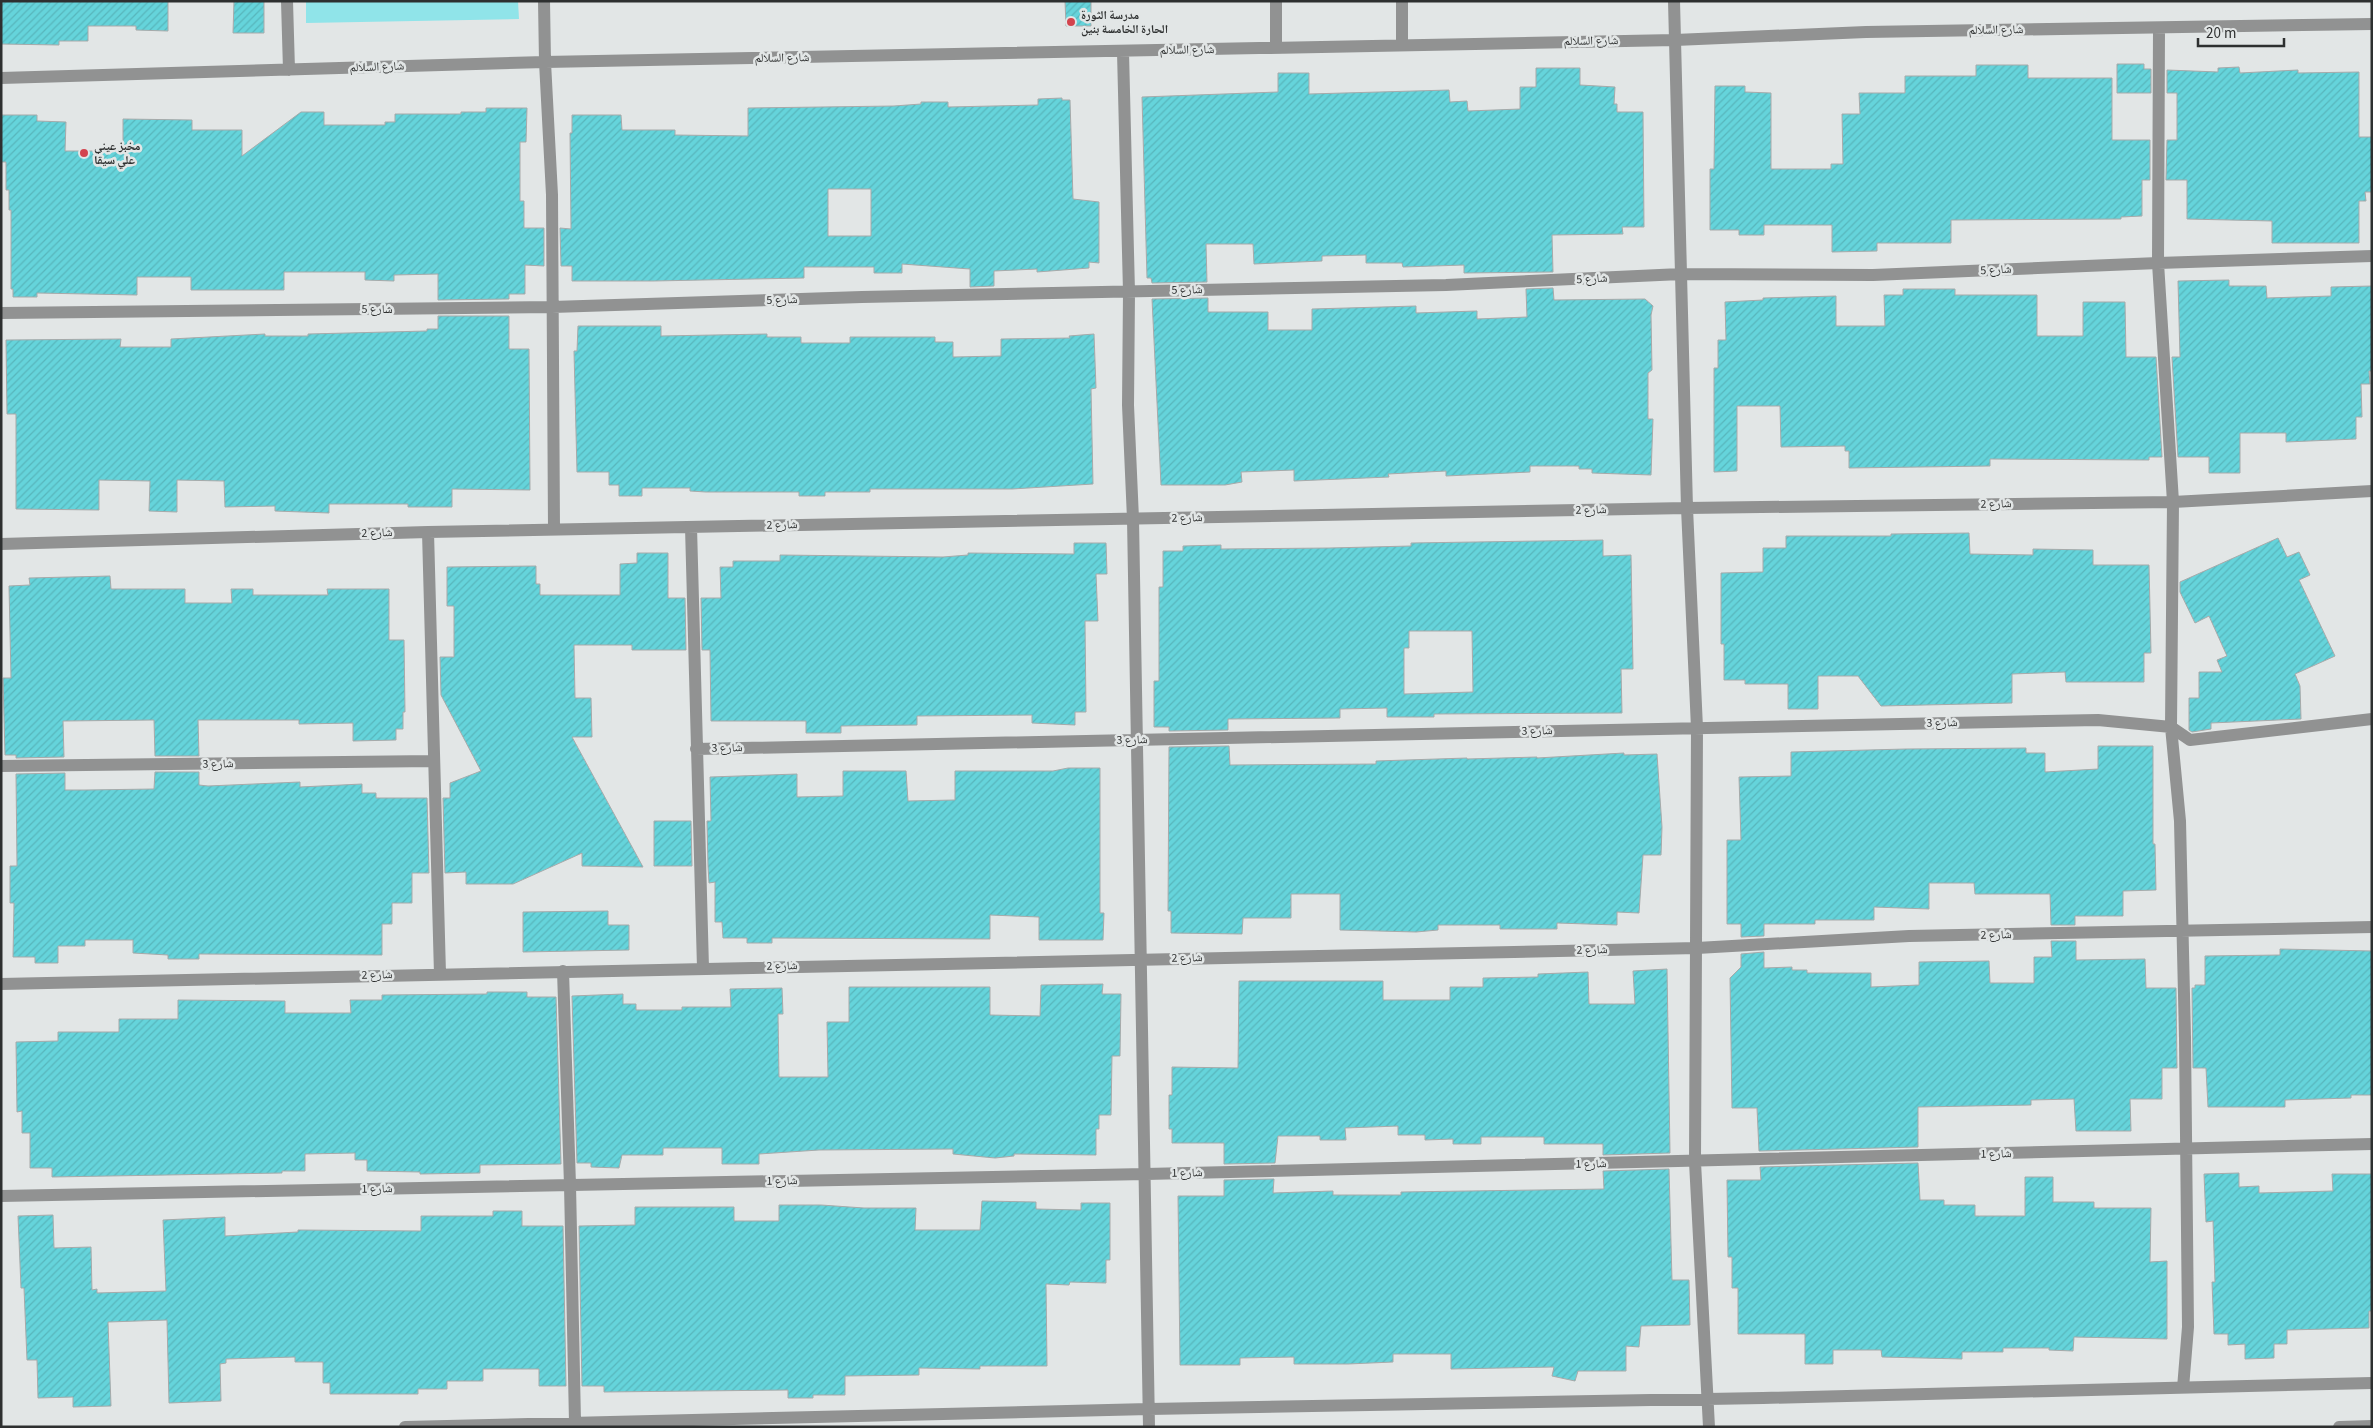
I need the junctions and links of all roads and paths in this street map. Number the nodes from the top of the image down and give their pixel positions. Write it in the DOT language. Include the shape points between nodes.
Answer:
graph roads {
  1 [pos="287,1"];
  2 [pos="544,1"];
  3 [pos="1276,1"];
  4 [pos="1402,1"];
  5 [pos="1674,1"];
  6 [pos="2372,24"];
  7 [pos="2160,28"];
  8 [pos="1675,40"];
  9 [pos="1402,44"];
  10 [pos="1276,48"];
  11 [pos="1123,52"];
  12 [pos="544,62"];
  13 [pos="288,70"];
  14 [pos="1,78"];
  15 [pos="2372,256"];
  16 [pos="2158,263"];
  17 [pos="1681,274"];
  18 [pos="1129,292"];
  19 [pos="552,307"];
  20 [pos="1,313"];
  21 [pos="2372,491"];
  22 [pos="2173,502"];
  23 [pos="1687,508"];
  24 [pos="1133,519"];
  25 [pos="690,527"];
  26 [pos="554,529"];
  27 [pos="428,532"];
  28 [pos="1,544"];
  29 [pos="2372,719"];
  30 [pos="2172,727"];
  31 [pos="1697,728"];
  32 [pos="1137,740"];
  33 [pos="696,749"];
  34 [pos="434,762"];
  35 [pos="1,766"];
  36 [pos="2372,927"];
  37 [pos="2183,931"];
  38 [pos="1697,948"];
  39 [pos="1142,959"];
  40 [pos="703,968"];
  41 [pos="562,971"];
  42 [pos="440,974"];
  43 [pos="1,984"];
  44 [pos="2372,1144"];
  45 [pos="2186,1150"];
  46 [pos="1695,1162"];
  47 [pos="1146,1174"];
  48 [pos="570,1185"];
  49 [pos="1,1196"];
  50 [pos="2372,1383"];
  51 [pos="2183,1388"];
  52 [pos="1707,1399"];
  53 [pos="1149,1409"];
  54 [pos="575,1422"];
  55 [pos="2372,1426"];
  56 [pos="406,1427"];
  57 [pos="1149,1427"];
  58 [pos="1709,1427"];
  59 [pos="2339,1427"];
  1 -- 13 [label="street"];
  2 -- 12 [label="street"];
  3 -- 10 [label="street"];
  4 -- 9 [label="street"];
  5 -- 8 [label="street"];
  6 -- 7 [label="street, شارع السلالم"];
  7 -- 8 [label="street, شارع السلالم" via="1876,32"];
  7 -- 16 [label="street"];
  8 -- 9 [label="street, شارع السلالم"];
  8 -- 17 [label="street"];
  9 -- 10 [label="street, شارع السلالم"];
  10 -- 11 [label="street, شارع السلالم"];
  11 -- 12 [label="street, شارع السلالم"];
  11 -- 18 [label="street"];
  12 -- 13 [label="street, شارع السلالم"];
  12 -- 19 [label="street" via="552,195"];
  13 -- 14 [label="street, شارع السلالم"];
  15 -- 16 [label="street, شارع 5"];
  16 -- 17 [label="street, شارع 5" via="1872,276"];
  16 -- 22 [label="street"];
  17 -- 18 [label="street, شارع 5" via="1446,285"];
  17 -- 23 [label="street"];
  18 -- 19 [label="street, شارع 5"];
  18 -- 24 [label="street" via="1128,405"];
  19 -- 20 [label="street, شارع 5"];
  19 -- 26 [label="street"];
  21 -- 22 [label="street, شارع 2"];
  22 -- 23 [label="street, شارع 2"];
  22 -- 30 [label="street"];
  23 -- 24 [label="street, شارع 2"];
  23 -- 31 [label="street"];
  24 -- 25 [label="street, شارع 2"];
  24 -- 32 [label="street"];
  25 -- 26 [label="street, شارع 2"];
  25 -- 33 [label="street"];
  26 -- 27 [label="street, شارع 2"];
  27 -- 28 [label="street, شارع 2"];
  27 -- 34 [label="street"];
  29 -- 30 [label="street, شارع 3" via="2190,740"];
  30 -- 31 [label="street, شارع 3" via="2098,720"];
  30 -- 37 [label="street" via="2180,821"];
  31 -- 32 [label="street, شارع 3"];
  31 -- 38 [label="street"];
  32 -- 33 [label="street, شارع 3"];
  32 -- 39 [label="street"];
  33 -- 40 [label="street"];
  34 -- 35 [label="street, شارع 3"];
  34 -- 42 [label="street"];
  36 -- 37 [label="street, شارع 2"];
  37 -- 38 [label="street, شارع 2" via="1910,936"];
  37 -- 45 [label="street"];
  38 -- 39 [label="street, شارع 2"];
  38 -- 46 [label="street"];
  39 -- 40 [label="street, شارع 2"];
  39 -- 47 [label="street"];
  40 -- 41 [label="street, شارع 2"];
  41 -- 42 [label="street, شارع 2"];
  41 -- 48 [label="street"];
  42 -- 43 [label="street, شارع 2"];
  44 -- 45 [label="street, شارع 1"];
  45 -- 46 [label="street, شارع 1"];
  45 -- 51 [label="street" via="2188,1327"];
  46 -- 47 [label="street, شارع 1"];
  46 -- 52 [label="street"];
  47 -- 48 [label="street, شارع 1"];
  47 -- 53 [label="street"];
  48 -- 49 [label="street, شارع 1"];
  48 -- 54 [label="street"];
  50 -- 51 [label="street"];
  51 -- 52 [label="street"];
  52 -- 53 [label="street"];
  52 -- 58 [label="street"];
  53 -- 54 [label="street"];
  53 -- 57 [label="street"];
  54 -- 56 [label="street"];
  55 -- 59 [label="street"];
}
